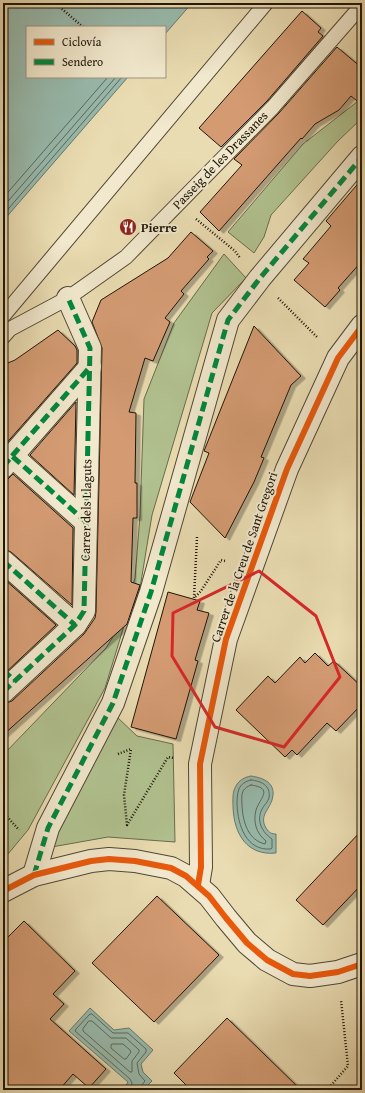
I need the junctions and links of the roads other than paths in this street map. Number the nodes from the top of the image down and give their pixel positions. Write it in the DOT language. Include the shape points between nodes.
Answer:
graph roads {
  1 [pos="266,3"];
  2 [pos="362,4"];
  3 [pos="362,157"];
  4 [pos="68,298"];
  5 [pos="3,316"];
  6 [pos="362,326"];
  7 [pos="3,337"];
  8 [pos="90,367"];
  9 [pos="8,462"];
  10 [pos="86,522"];
  11 [pos="3,561"];
  12 [pos="75,625"];
  13 [pos="7,681"];
  14 [pos="34,875"];
  15 [pos="198,885"];
  16 [pos="3,891"];
  17 [pos="362,964"];
  1 -- 5 [label="lane"];
  2 -- 4 [label="lane, Passeig de les Drassanes" via="273,107 126,257"];
  3 -- 14 [label="street" via="228,320 151,592 113,703 48,828"];
  4 -- 7 [label="lane, Passeig de les Drassanes" via="10,328"];
  4 -- 8 [label="street, Carrer dels Llaguts" via="90,348"];
  6 -- 15 [label="street, Carrer de la Creu de Sant Gregori" via="338,358 286,469 226,639 200,764 201,867"];
  8 -- 9 [label="street"];
  8 -- 10 [label="street, Carrer dels Llaguts"];
  9 -- 10 [label="street"];
  10 -- 12 [label="street, Carrer dels Llaguts" via="84,611"];
  11 -- 12 [label="street"];
  12 -- 13 [label="street, Carrer dels Llaguts"];
  14 -- 15 [label="street" via="91,861 135,860 171,868"];
  14 -- 16 [label="street"];
  15 -- 17 [label="street" via="247,943 267,960 293,974 310,976 338,972"];
}
